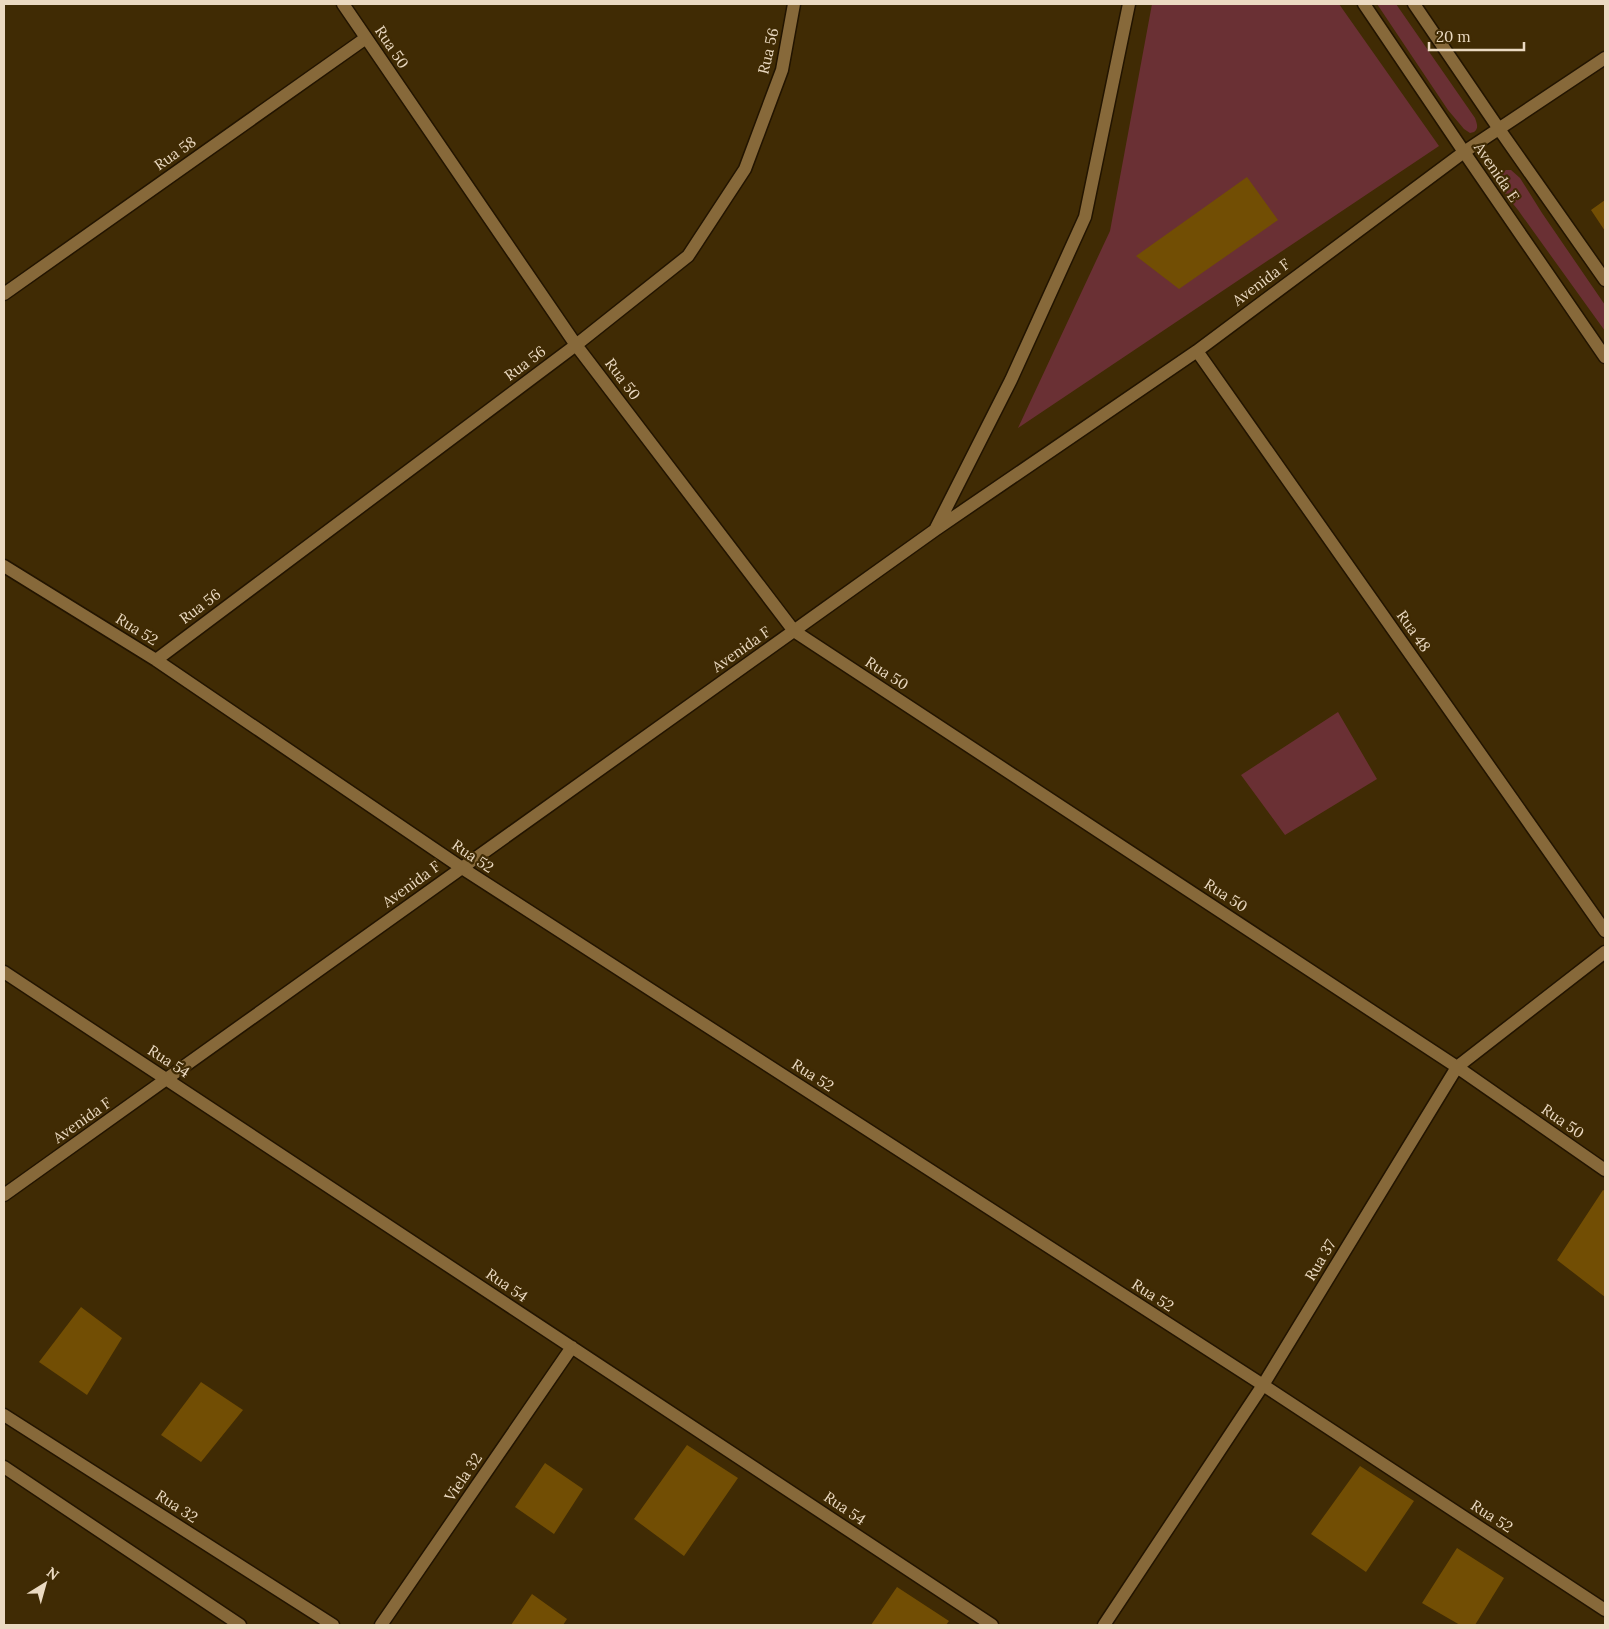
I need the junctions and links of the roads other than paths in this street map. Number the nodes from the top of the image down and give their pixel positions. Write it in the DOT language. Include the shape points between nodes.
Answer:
graph roads {
  1 [pos="343,4"];
  2 [pos="794,4"];
  3 [pos="1129,4"];
  4 [pos="1364,4"];
  5 [pos="1414,4"];
  6 [pos="366,38"];
  7 [pos="1605,58"];
  8 [pos="1498,129"];
  9 [pos="1464,152"];
  10 [pos="1605,280"];
  11 [pos="4,294"];
  12 [pos="576,345"];
  13 [pos="1196,351"];
  14 [pos="1605,357"];
  15 [pos="934,530"];
  16 [pos="4,566"];
  17 [pos="794,631"];
  18 [pos="156,660"];
  19 [pos="462,868"];
  20 [pos="1605,931"];
  21 [pos="1605,952"];
  22 [pos="4,972"];
  23 [pos="1457,1067"];
  24 [pos="167,1079"];
  25 [pos="1605,1170"];
  26 [pos="4,1194"];
  27 [pos="572,1347"];
  28 [pos="1264,1385"];
  29 [pos="4,1415"];
  30 [pos="4,1468"];
  31 [pos="1605,1610"];
  32 [pos="240,1625"];
  33 [pos="333,1625"];
  34 [pos="381,1625"];
  35 [pos="992,1625"];
  36 [pos="1104,1625"];
  1 -- 6 [label="street, Rua 50"];
  2 -- 12 [label="street, Rua 56" via="782,70 745,169 688,256"];
  3 -- 15 [label="street, Avenida F" via="1085,217 1011,380"];
  4 -- 9 [label="street, Avenida E"];
  5 -- 8 [label="street, Avenida E"];
  6 -- 11 [label="street, Rua 58"];
  6 -- 12 [label="street, Rua 50"];
  7 -- 8 [label="street, Avenida F"];
  8 -- 9 [label="street, Avenida F"];
  8 -- 10 [label="street, Avenida E"];
  9 -- 13 [label="street, Avenida F"];
  9 -- 14 [label="street, Avenida E"];
  12 -- 17 [label="street, Rua 50"];
  12 -- 18 [label="street, Rua 56"];
  13 -- 15 [label="street, Avenida F"];
  13 -- 20 [label="street, Rua 48"];
  15 -- 17 [label="street, Avenida F"];
  16 -- 18 [label="street, Rua 52"];
  17 -- 19 [label="street, Avenida F"];
  17 -- 23 [label="street, Rua 50"];
  18 -- 19 [label="street, Rua 52"];
  19 -- 24 [label="street, Avenida F"];
  19 -- 28 [label="street, Rua 52"];
  21 -- 23 [label="street, Rua 37"];
  22 -- 24 [label="street, Rua 54"];
  23 -- 25 [label="street, Rua 50"];
  23 -- 28 [label="street, Rua 37"];
  24 -- 26 [label="street, Avenida F"];
  24 -- 27 [label="street, Rua 54"];
  27 -- 34 [label="street, Viela 32"];
  27 -- 35 [label="street, Rua 54"];
  28 -- 31 [label="street, Rua 52"];
  28 -- 36 [label="street, Rua 37"];
  29 -- 33 [label="street, Rua 32"];
  30 -- 32 [label="street"];
}
